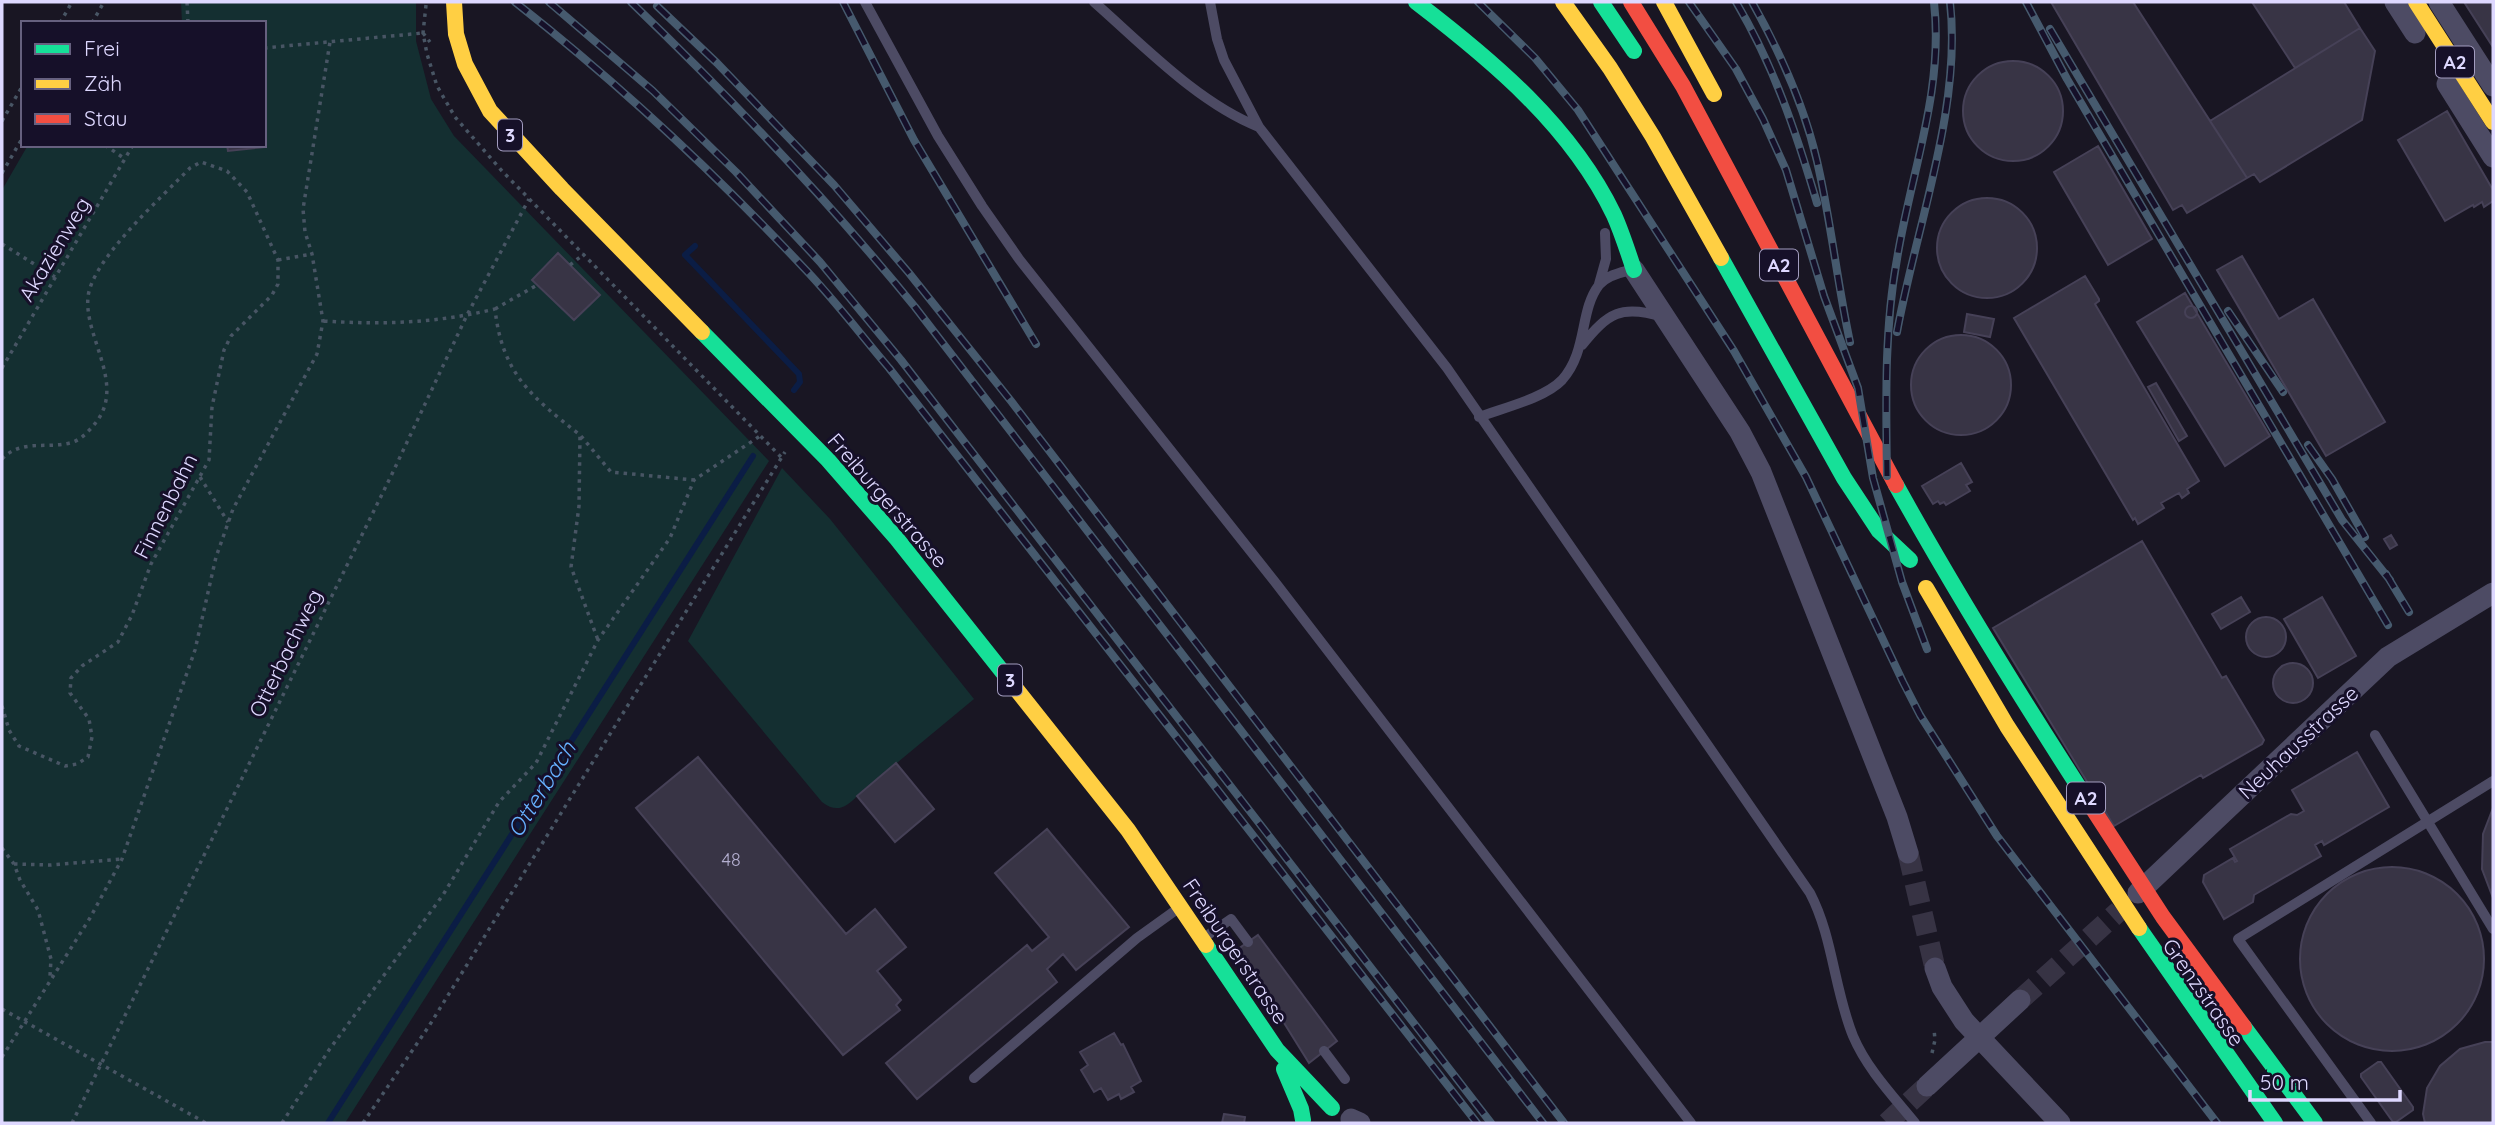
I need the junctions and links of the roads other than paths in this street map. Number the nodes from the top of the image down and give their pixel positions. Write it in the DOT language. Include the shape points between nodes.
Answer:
graph roads {
  1 [pos="454,2"];
  2 [pos="865,2"];
  3 [pos="1094,2"];
  4 [pos="1210,2"];
  5 [pos="1416,2"];
  6 [pos="1563,2"];
  7 [pos="1601,2"];
  8 [pos="1632,2"];
  9 [pos="1664,2"];
  10 [pos="2395,2"];
  11 [pos="2416,2"];
  12 [pos="2439,2"];
  13 [pos="1642,64"];
  14 [pos="2493,86"];
  15 [pos="1540,110"];
  16 [pos="1722,110"];
  17 [pos="2493,122"];
  18 [pos="1259,127"];
  19 [pos="2493,158"];
  20 [pos="1598,211"];
  21 [pos="1603,223"];
  22 [pos="1634,270"];
  23 [pos="1599,284"];
  24 [pos="1665,318"];
  25 [pos="1580,348"];
  26 [pos="1848,361"];
  27 [pos="1479,417"];
  28 [pos="1884,511"];
  29 [pos="1922,531"];
  30 [pos="1910,560"];
  31 [pos="2493,593"];
  32 [pos="2375,735"];
  33 [pos="2493,781"];
  34 [pos="2427,822"];
  35 [pos="1908,853"];
  36 [pos="2138,893"];
  37 [pos="1181,906"];
  38 [pos="2119,911"];
  39 [pos="2493,929"];
  40 [pos="1202,939"];
  41 [pos="1248,942"];
  42 [pos="1936,968"];
  43 [pos="2020,1000"];
  44 [pos="1981,1036"];
  45 [pos="1277,1050"];
  46 [pos="1324,1052"];
  47 [pos="974,1079"];
  48 [pos="1345,1079"];
  49 [pos="1927,1086"];
  50 [pos="1332,1108"];
  51 [pos="1302,1122"];
  52 [pos="1355,1122"];
  53 [pos="1691,1123"];
  54 [pos="1915,1123"];
  55 [pos="2060,1123"];
  56 [pos="2275,1123"];
  57 [pos="2297,1123"];
  58 [pos="2315,1123"];
  59 [pos="2371,1123"];
  1 -- 37 [label="main road, Freiburgerstrasse / 3" via="456,34 465,64 490,111 880,519 1128,830"];
  2 -- 53 [label="lane" via="938,136 1019,259 1275,582"];
  3 -- 18 [label="lane" via="1199,91"];
  4 -- 18 [label="lane" via="1224,60"];
  5 -- 15 [label="main road" via="1493,64"];
  6 -- 30 [label="main road" via="1653,137 1844,478 1879,531"];
  7 -- 13 [label="main road"];
  8 -- 29 [label="main road, A2" via="1684,86"];
  9 -- 16 [label="main road"];
  10 -- 19 [label="street"];
  11 -- 17 [label="main road, A2"];
  12 -- 14 [label="street"];
  15 -- 20 [label="lane"];
  15 -- 22 [label="main road" via="1605,198"];
  18 -- 27 [label="lane" via="1447,368"];
  21 -- 23 [label="lane" via="1606,259"];
  22 -- 23 [label="lane"];
  22 -- 24 [label="street"];
  23 -- 25 [label="lane"];
  24 -- 25 [label="lane" via="1629,312 1610,316"];
  24 -- 35 [label="street" via="1740,432 1769,487"];
  25 -- 27 [label="lane" via="1568,373 1553,387"];
  26 -- 29 [label="main road" via="1906,477"];
  27 -- 54 [label="lane" via="1810,892 1826,931 1839,992 1858,1047"];
  28 -- 30 [label="main road, A2"];
  29 -- 58 [label="main road, A2" via="2009,679 2164,918"];
  30 -- 56 [label="main road, A2" via="1973,673 2063,817"];
  31 -- 36 [label="street, Neuhausstrasse" via="2388,657"];
  32 -- 34 [label="lane"];
  33 -- 34 [label="lane"];
  34 -- 39 [label="lane"];
  34 -- 59 [label="lane" via="2238,939"];
  36 -- 38 [label="street, Neuhausstrasse"];
  36 -- 57 [label="street, Grenzstrasse" via="2173,951"];
  37 -- 40 [label="main road, Freiburgerstrasse / 3"];
  37 -- 47 [label="lane"];
  40 -- 41 [label="lane" via="1231,919"];
  40 -- 45 [label="main road, Freiburgerstrasse / 3"];
  42 -- 44 [label="street" via="1951,1003"];
  43 -- 44 [label="street"];
  44 -- 49 [label="street"];
  44 -- 55 [label="street"];
  45 -- 50 [label="main road, Freiburgerstrasse / 3"];
  45 -- 51 [label="main road, Freiburgerstrasse / 3" via="1301,1108"];
  46 -- 48 [label="lane"];
  50 -- 51 [label="main road, 3" via="1319,1108"];
  50 -- 52 [label="main road, 3"];
}
